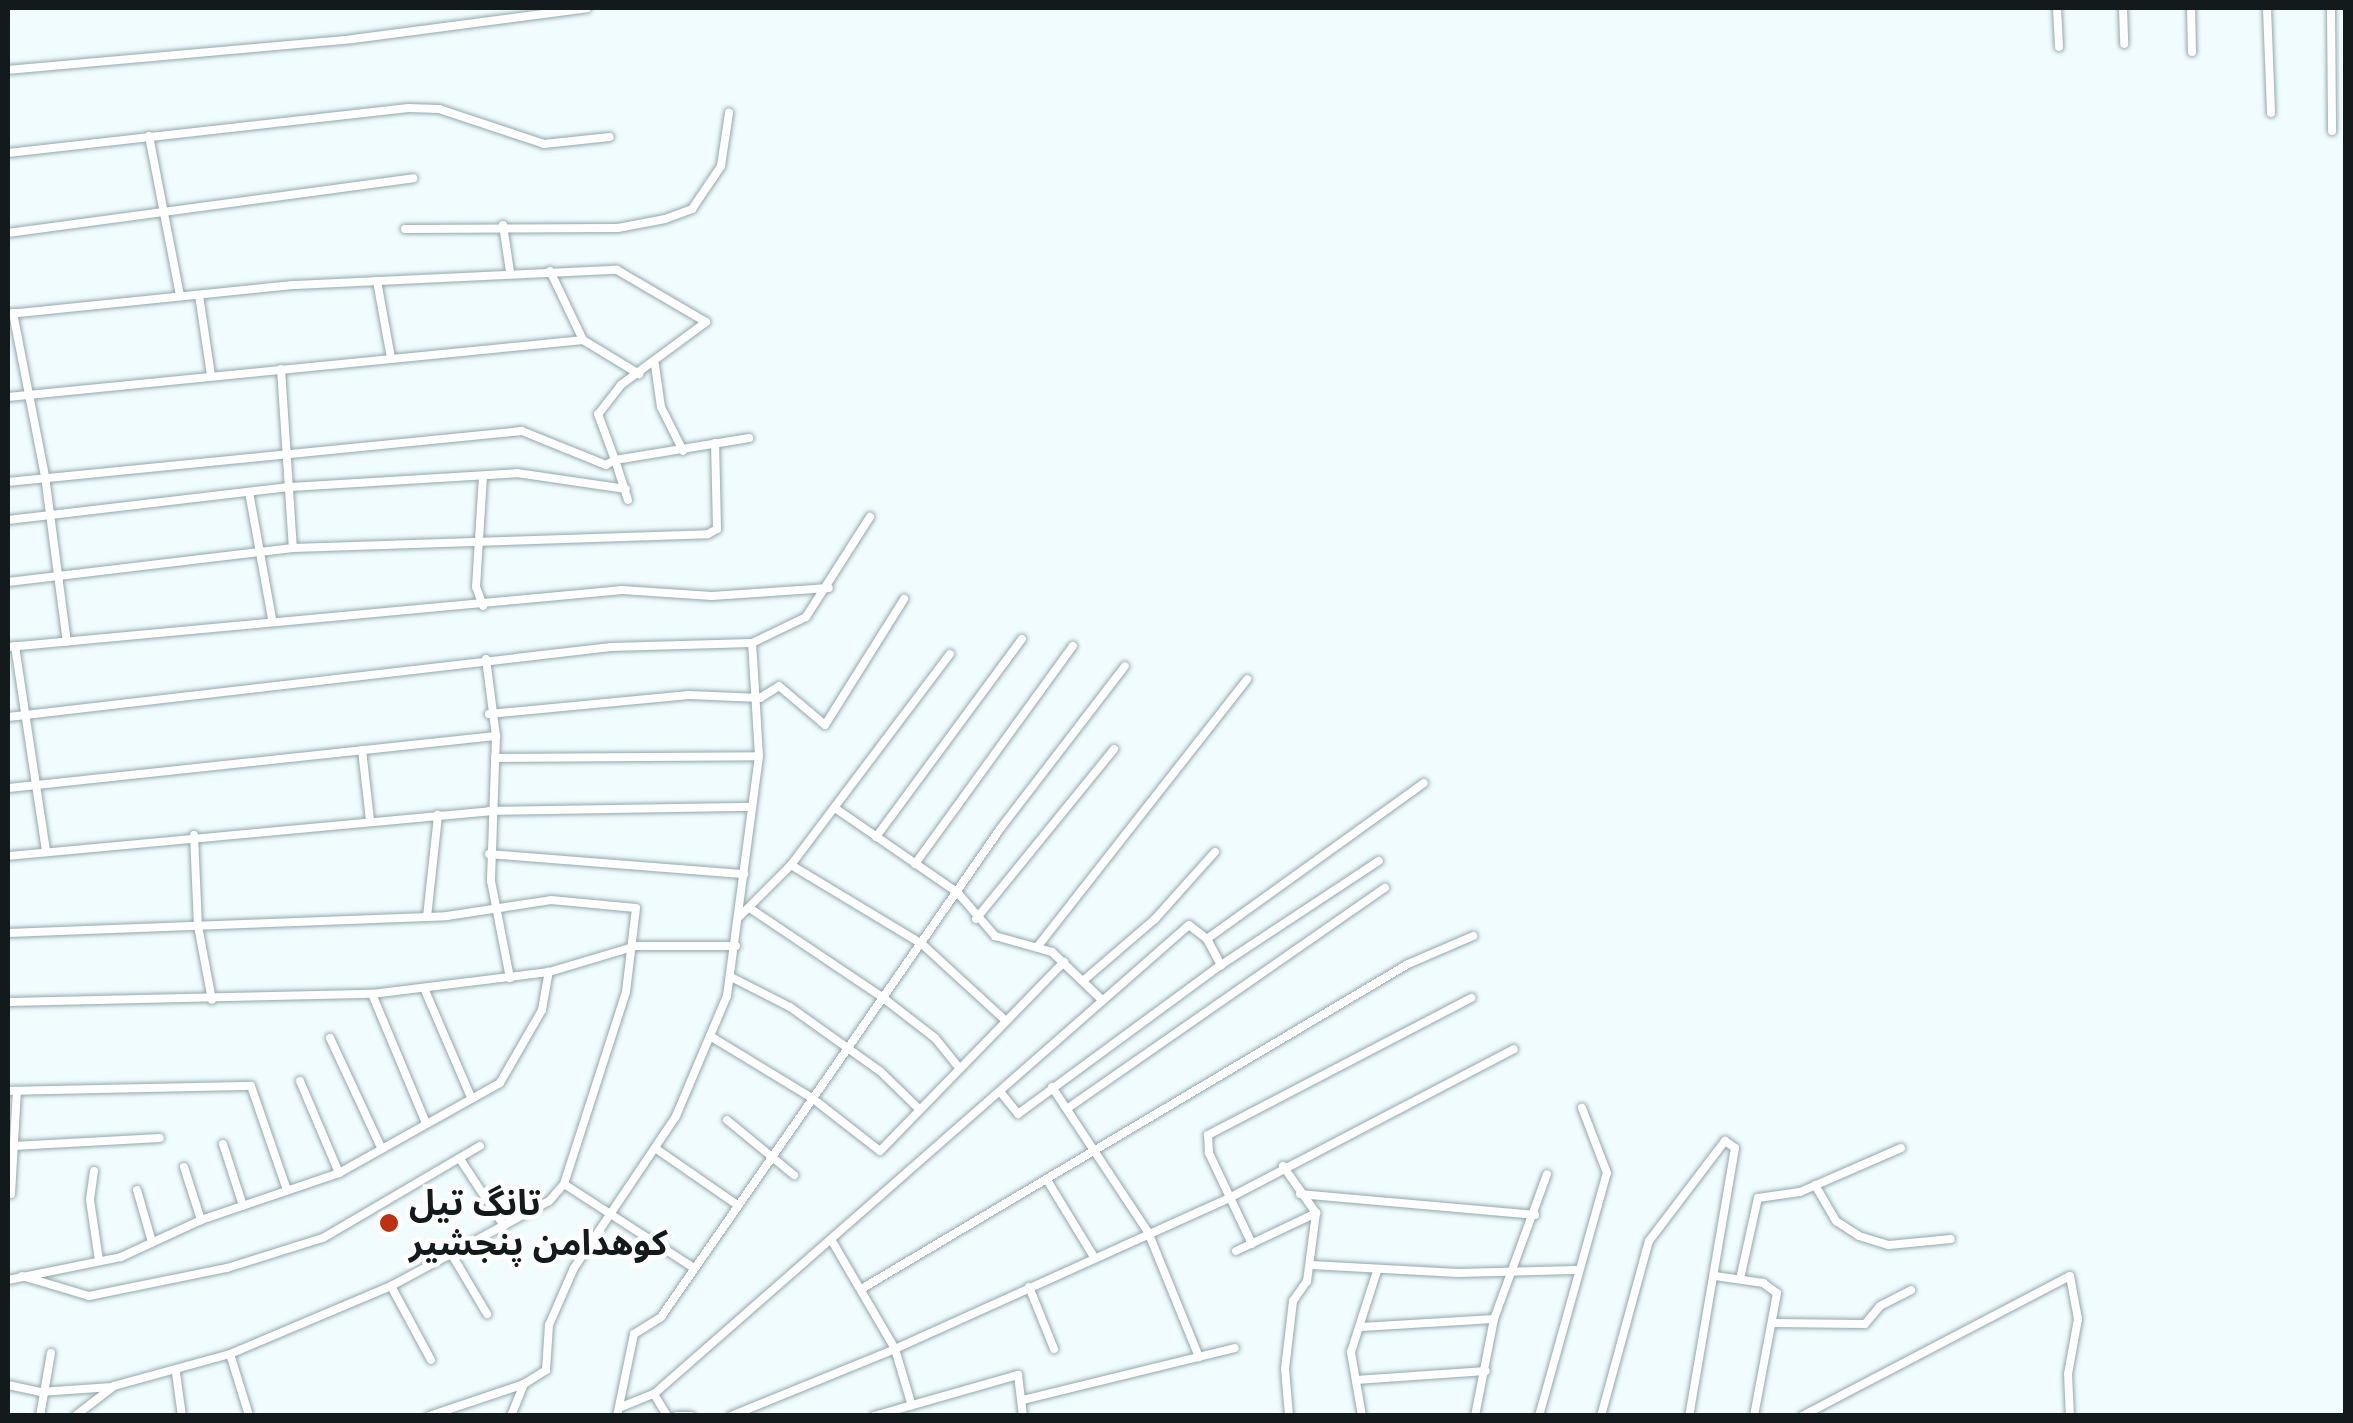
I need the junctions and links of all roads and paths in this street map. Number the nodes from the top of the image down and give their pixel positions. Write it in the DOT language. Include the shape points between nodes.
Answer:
graph roads {
  1 [pos="586,8"];
  2 [pos="2058,8"];
  3 [pos="2123,8"];
  4 [pos="2191,8"];
  5 [pos="2267,8"];
  6 [pos="2331,8"];
  7 [pos="2124,44"];
  8 [pos="2059,46"];
  9 [pos="2192,52"];
  10 [pos="8,70"];
  11 [pos="729,113"];
  12 [pos="2271,113"];
  13 [pos="2332,132"];
  14 [pos="149,136"];
  15 [pos="610,137"];
  16 [pos="8,152"];
  17 [pos="413,178"];
  18 [pos="164,213"];
  19 [pos="503,225"];
  20 [pos="405,229"];
  21 [pos="8,233"];
  22 [pos="550,270"];
  23 [pos="510,272"];
  24 [pos="376,280"];
  25 [pos="199,294"];
  26 [pos="180,296"];
  27 [pos="10,313"];
  28 [pos="583,340"];
  29 [pos="391,358"];
  30 [pos="655,364"];
  31 [pos="281,368"];
  32 [pos="211,374"];
  33 [pos="640,374"];
  34 [pos="29,394"];
  35 [pos="8,397"];
  36 [pos="748,438"];
  37 [pos="716,443"];
  38 [pos="289,451"];
  39 [pos="683,451"];
  40 [pos="615,460"];
  41 [pos="45,476"];
  42 [pos="483,476"];
  43 [pos="8,482"];
  44 [pos="292,487"];
  45 [pos="626,489"];
  46 [pos="249,492"];
  47 [pos="628,500"];
  48 [pos="50,514"];
  49 [pos="870,517"];
  50 [pos="8,520"];
  51 [pos="478,538"];
  52 [pos="294,548"];
  53 [pos="258,551"];
  54 [pos="58,576"];
  55 [pos="8,582"];
  56 [pos="828,588"];
  57 [pos="904,599"];
  58 [pos="482,606"];
  59 [pos="272,618"];
  60 [pos="1022,639"];
  61 [pos="67,642"];
  62 [pos="752,643"];
  63 [pos="11,646"];
  64 [pos="1072,646"];
  65 [pos="950,654"];
  66 [pos="486,659"];
  67 [pos="1125,666"];
  68 [pos="1247,678"];
  69 [pos="760,698"];
  70 [pos="489,714"];
  71 [pos="24,715"];
  72 [pos="8,717"];
  73 [pos="496,736"];
  74 [pos="1114,749"];
  75 [pos="362,750"];
  76 [pos="759,756"];
  77 [pos="495,758"];
  78 [pos="1424,782"];
  79 [pos="35,784"];
  80 [pos="8,788"];
  81 [pos="751,807"];
  82 [pos="835,808"];
  83 [pos="489,811"];
  84 [pos="438,815"];
  85 [pos="370,820"];
  86 [pos="194,835"];
  87 [pos="876,837"];
  88 [pos="46,851"];
  89 [pos="1215,852"];
  90 [pos="489,854"];
  91 [pos="8,856"];
  92 [pos="1379,861"];
  93 [pos="915,864"];
  94 [pos="791,865"];
  95 [pos="744,874"];
  96 [pos="1385,888"];
  97 [pos="958,893"];
  98 [pos="493,909"];
  99 [pos="751,909"];
  100 [pos="740,916"];
  101 [pos="426,917"];
  102 [pos="976,919"];
  103 [pos="198,926"];
  104 [pos="8,933"];
  105 [pos="1472,936"];
  106 [pos="1208,939"];
  107 [pos="922,944"];
  108 [pos="636,946"];
  109 [pos="736,946"];
  110 [pos="1038,946"];
  111 [pos="1064,962"];
  112 [pos="1221,965"];
  113 [pos="549,972"];
  114 [pos="732,977"];
  115 [pos="510,978"];
  116 [pos="1084,980"];
  117 [pos="424,988"];
  118 [pos="372,994"];
  119 [pos="882,997"];
  120 [pos="1470,998"];
  121 [pos="212,1000"];
  122 [pos="1102,1000"];
  123 [pos="8,1002"];
  124 [pos="1005,1020"];
  125 [pos="710,1036"];
  126 [pos="330,1038"];
  127 [pos="1514,1049"];
  128 [pos="849,1050"];
  129 [pos="959,1068"];
  130 [pos="300,1081"];
  131 [pos="1052,1086"];
  132 [pos="12,1091"];
  133 [pos="1002,1094"];
  134 [pos="471,1097"];
  135 [pos="812,1098"];
  136 [pos="1068,1108"];
  137 [pos="1582,1108"];
  138 [pos="920,1110"];
  139 [pos="728,1120"];
  140 [pos="426,1123"];
  141 [pos="160,1138"];
  142 [pos="223,1144"];
  143 [pos="380,1145"];
  144 [pos="14,1146"];
  145 [pos="480,1146"];
  146 [pos="655,1148"];
  147 [pos="1900,1148"];
  148 [pos="1094,1150"];
  149 [pos="772,1155"];
  150 [pos="460,1159"];
  151 [pos="1283,1166"];
  152 [pos="184,1167"];
  153 [pos="94,1171"];
  154 [pos="339,1173"];
  155 [pos="1547,1174"];
  156 [pos="794,1175"];
  157 [pos="1047,1180"];
  158 [pos="564,1184"];
  159 [pos="1814,1185"];
  160 [pos="137,1190"];
  161 [pos="288,1190"];
  162 [pos="11,1194"];
  163 [pos="1300,1194"];
  164 [pos="1231,1197"];
  165 [pos="736,1204"];
  166 [pos="243,1206"];
  167 [pos="1316,1212"];
  168 [pos="608,1215"];
  169 [pos="1535,1215"];
  170 [pos="201,1220"];
  171 [pos="504,1226"];
  172 [pos="1148,1232"];
  173 [pos="1951,1239"];
  174 [pos="832,1241"];
  175 [pos="152,1242"];
  176 [pos="1252,1244"];
  177 [pos="1236,1252"];
  178 [pos="452,1255"];
  179 [pos="1094,1257"];
  180 [pos="99,1260"];
  181 [pos="1311,1265"];
  182 [pos="694,1268"];
  183 [pos="1515,1268"];
  184 [pos="1576,1270"];
  185 [pos="1377,1271"];
  186 [pos="22,1276"];
  187 [pos="1716,1276"];
  188 [pos="8,1280"];
  189 [pos="1740,1280"];
  190 [pos="390,1286"];
  191 [pos="1029,1287"];
  192 [pos="862,1288"];
  193 [pos="1910,1290"];
  194 [pos="487,1314"];
  195 [pos="1494,1319"];
  196 [pos="1772,1323"];
  197 [pos="1361,1326"];
  198 [pos="1234,1348"];
  199 [pos="895,1350"];
  200 [pos="1054,1350"];
  201 [pos="51,1354"];
  202 [pos="230,1354"];
  203 [pos="1199,1357"];
  204 [pos="431,1360"];
  205 [pos="1486,1371"];
  206 [pos="176,1373"];
  207 [pos="1356,1380"];
  208 [pos="524,1384"];
  209 [pos="8,1386"];
  210 [pos="114,1386"];
  211 [pos="40,1392"];
  212 [pos="654,1394"];
  213 [pos="1023,1400"];
  214 [pos="912,1406"];
  215 [pos="619,1411"];
  216 [pos="248,1412"];
  217 [pos="1472,1415"];
  218 [pos="40,1416"];
  219 [pos="74,1416"];
  220 [pos="182,1416"];
  221 [pos="430,1416"];
  222 [pos="510,1416"];
  223 [pos="668,1416"];
  224 [pos="677,1416"];
  225 [pos="691,1416"];
  226 [pos="731,1416"];
  227 [pos="874,1416"];
  228 [pos="1023,1416"];
  229 [pos="1289,1416"];
  230 [pos="1362,1416"];
  231 [pos="1539,1416"];
  232 [pos="1601,1416"];
  233 [pos="1688,1416"];
  234 [pos="1754,1416"];
  235 [pos="1802,1416"];
  236 [pos="2070,1416"];
  1 -- 10 [label="street" via="353,40"];
  2 -- 8 [label="street"];
  3 -- 7 [label="street"];
  4 -- 9 [label="street"];
  5 -- 12 [label="street"];
  6 -- 13 [label="street"];
  11 -- 19 [label="street" via="721,166 692,209 618,228"];
  14 -- 15 [label="street" via="439,108 519,140"];
  14 -- 16 [label="street"];
  14 -- 18 [label="street"];
  17 -- 18 [label="street"];
  18 -- 21 [label="street"];
  18 -- 26 [label="street"];
  19 -- 20 [label="street"];
  19 -- 23 [label="street"];
  22 -- 23 [label="street"];
  22 -- 28 [label="street"];
  22 -- 30 [label="street" via="617,270 696,312 706,322 702,328"];
  23 -- 24 [label="street"];
  24 -- 25 [label="street"];
  24 -- 29 [label="street"];
  25 -- 26 [label="street"];
  25 -- 32 [label="street"];
  26 -- 27 [label="street"];
  27 -- 34 [label="street"];
  28 -- 29 [label="street"];
  28 -- 33 [label="street"];
  29 -- 31 [label="street"];
  30 -- 33 [label="street"];
  30 -- 39 [label="street" via="661,407"];
  31 -- 32 [label="street"];
  31 -- 38 [label="street"];
  32 -- 34 [label="street"];
  33 -- 40 [label="street" via="598,414"];
  34 -- 35 [label="street"];
  34 -- 41 [label="street"];
  36 -- 37 [label="street"];
  37 -- 39 [label="street"];
  37 -- 51 [label="street" via="716,529 708,534"];
  38 -- 40 [label="street" via="522,431 606,465"];
  38 -- 41 [label="street"];
  38 -- 44 [label="street"];
  39 -- 40 [label="street"];
  40 -- 45 [label="street"];
  41 -- 43 [label="street"];
  41 -- 48 [label="street"];
  42 -- 44 [label="street"];
  42 -- 45 [label="street" via="546,474"];
  42 -- 51 [label="street"];
  44 -- 46 [label="street"];
  44 -- 52 [label="street"];
  45 -- 47 [label="street"];
  46 -- 48 [label="street"];
  46 -- 53 [label="street"];
  48 -- 50 [label="street"];
  48 -- 54 [label="street"];
  49 -- 56 [label="street"];
  51 -- 52 [label="street"];
  51 -- 58 [label="street"];
  52 -- 53 [label="street"];
  53 -- 54 [label="street"];
  53 -- 59 [label="street"];
  54 -- 55 [label="street"];
  54 -- 61 [label="street"];
  56 -- 58 [label="street" via="712,596 622,590"];
  56 -- 62 [label="street" via="806,617"];
  57 -- 69 [label="street" via="825,725 778,686"];
  58 -- 59 [label="street"];
  59 -- 61 [label="street"];
  60 -- 87 [label="street"];
  61 -- 63 [label="street"];
  62 -- 66 [label="street"];
  62 -- 69 [label="street"];
  63 -- 71 [label="street"];
  64 -- 93 [label="street"];
  65 -- 82 [label="street"];
  66 -- 70 [label="street"];
  66 -- 71 [label="street"];
  67 -- 97 [label="street"];
  68 -- 110 [label="street"];
  69 -- 70 [label="street" via="688,695"];
  69 -- 76 [label="street"];
  70 -- 73 [label="street"];
  71 -- 72 [label="street"];
  71 -- 79 [label="street"];
  73 -- 75 [label="street"];
  73 -- 77 [label="street"];
  74 -- 102 [label="street"];
  75 -- 79 [label="street"];
  75 -- 85 [label="street"];
  76 -- 77 [label="street"];
  76 -- 81 [label="street"];
  77 -- 83 [label="street"];
  78 -- 106 [label="street"];
  79 -- 80 [label="street"];
  79 -- 88 [label="street"];
  81 -- 83 [label="street"];
  81 -- 95 [label="street"];
  82 -- 87 [label="street"];
  82 -- 94 [label="street"];
  83 -- 84 [label="street"];
  83 -- 90 [label="street"];
  84 -- 85 [label="street"];
  84 -- 101 [label="street"];
  85 -- 86 [label="street"];
  86 -- 88 [label="street"];
  86 -- 103 [label="street"];
  87 -- 93 [label="street"];
  88 -- 91 [label="street"];
  89 -- 116 [label="street" via="1155,919"];
  90 -- 95 [label="street"];
  90 -- 98 [label="street"];
  92 -- 112 [label="street"];
  93 -- 97 [label="street"];
  94 -- 99 [label="street"];
  94 -- 107 [label="street"];
  95 -- 100 [label="street"];
  96 -- 136 [label="street"];
  97 -- 102 [label="street"];
  97 -- 107 [label="street"];
  98 -- 101 [label="street"];
  98 -- 108 [label="street" via="551,900 628,904 636,908"];
  98 -- 115 [label="street"];
  99 -- 100 [label="street"];
  99 -- 119 [label="street"];
  100 -- 109 [label="street"];
  101 -- 103 [label="street"];
  102 -- 110 [label="street" via="995,936"];
  103 -- 104 [label="street"];
  103 -- 121 [label="street"];
  105 -- 148 [label="street" via="1408,964"];
  106 -- 112 [label="street"];
  106 -- 122 [label="street" via="1188,925"];
  107 -- 119 [label="street"];
  107 -- 124 [label="street"];
  108 -- 109 [label="street"];
  108 -- 113 [label="street"];
  108 -- 158 [label="street"];
  109 -- 114 [label="street"];
  110 -- 111 [label="street"];
  111 -- 116 [label="street"];
  111 -- 124 [label="street"];
  112 -- 131 [label="street"];
  113 -- 115 [label="street"];
  113 -- 134 [label="street" via="542,1010 500,1083"];
  114 -- 125 [label="street"];
  114 -- 128 [label="street" via="790,1007"];
  115 -- 117 [label="street"];
  116 -- 122 [label="street"];
  117 -- 118 [label="street"];
  117 -- 134 [label="street"];
  118 -- 121 [label="street"];
  118 -- 140 [label="street"];
  119 -- 128 [label="street"];
  119 -- 129 [label="street" via="935,1038"];
  120 -- 164 [label="street" via="1208,1135 1209,1153"];
  121 -- 123 [label="street"];
  122 -- 133 [label="street"];
  124 -- 129 [label="street"];
  125 -- 135 [label="street"];
  125 -- 146 [label="street"];
  126 -- 143 [label="street"];
  127 -- 151 [label="street"];
  128 -- 135 [label="street"];
  128 -- 138 [label="street"];
  129 -- 138 [label="street"];
  130 -- 154 [label="street"];
  131 -- 133 [label="street" via="1018,1114"];
  131 -- 136 [label="street"];
  132 -- 144 [label="street"];
  132 -- 161 [label="street" via="251,1086"];
  133 -- 174 [label="street"];
  134 -- 140 [label="street"];
  135 -- 138 [label="street" via="880,1151"];
  135 -- 149 [label="street"];
  136 -- 148 [label="street"];
  137 -- 184 [label="street" via="1607,1173"];
  139 -- 149 [label="street"];
  140 -- 143 [label="street"];
  141 -- 144 [label="street"];
  142 -- 166 [label="street"];
  143 -- 154 [label="street"];
  144 -- 162 [label="street"];
  145 -- 150 [label="street"];
  146 -- 165 [label="street"];
  146 -- 168 [label="street"];
  147 -- 159 [label="street"];
  148 -- 157 [label="street"];
  148 -- 172 [label="street"];
  149 -- 156 [label="street"];
  149 -- 165 [label="street"];
  150 -- 171 [label="street"];
  150 -- 186 [label="street" via="323,1238 227,1268 89,1296"];
  151 -- 163 [label="street"];
  151 -- 164 [label="street"];
  152 -- 170 [label="street"];
  153 -- 180 [label="street" via="90,1198"];
  154 -- 161 [label="street"];
  155 -- 169 [label="street"];
  157 -- 179 [label="street"];
  157 -- 192 [label="street"];
  158 -- 168 [label="street"];
  158 -- 171 [label="street" via="549,1201"];
  159 -- 173 [label="street" via="1836,1221 1858,1236 1889,1245"];
  159 -- 189 [label="street" via="1758,1198"];
  160 -- 175 [label="street"];
  161 -- 166 [label="street"];
  163 -- 167 [label="street"];
  163 -- 169 [label="street"];
  164 -- 172 [label="street"];
  164 -- 176 [label="street"];
  165 -- 182 [label="street"];
  166 -- 170 [label="street"];
  167 -- 176 [label="street"];
  167 -- 181 [label="street"];
  168 -- 182 [label="street"];
  168 -- 208 [label="street" via="549,1325 546,1370"];
  169 -- 183 [label="street"];
  170 -- 175 [label="street"];
  171 -- 178 [label="street"];
  172 -- 179 [label="street"];
  172 -- 203 [label="street"];
  174 -- 192 [label="street"];
  174 -- 212 [label="street"];
  175 -- 180 [label="street"];
  176 -- 177 [label="street"];
  178 -- 190 [label="street"];
  178 -- 194 [label="street"];
  179 -- 191 [label="street"];
  180 -- 186 [label="street"];
  181 -- 185 [label="street"];
  181 -- 229 [label="street" via="1294,1301 1285,1369"];
  182 -- 215 [label="street" via="661,1317 634,1334"];
  183 -- 184 [label="street"];
  183 -- 185 [label="street"];
  183 -- 195 [label="street"];
  184 -- 231 [label="street"];
  185 -- 197 [label="street"];
  186 -- 188 [label="street"];
  187 -- 189 [label="street"];
  187 -- 232 [label="street" via="1734,1148 1725,1141 1667,1209 1650,1240"];
  187 -- 233 [label="street"];
  189 -- 196 [label="street" via="1773,1286"];
  190 -- 202 [label="street"];
  190 -- 204 [label="street"];
  191 -- 199 [label="street"];
  191 -- 200 [label="street"];
  192 -- 199 [label="street"];
  193 -- 196 [label="street" via="1865,1324"];
  195 -- 197 [label="street"];
  195 -- 205 [label="street"];
  196 -- 234 [label="street"];
  197 -- 207 [label="street" via="1351,1352"];
  198 -- 203 [label="street"];
  199 -- 214 [label="street"];
  199 -- 226 [label="street"];
  201 -- 211 [label="street"];
  202 -- 206 [label="street"];
  202 -- 216 [label="street"];
  203 -- 213 [label="street"];
  205 -- 207 [label="street"];
  205 -- 217 [label="street"];
  206 -- 210 [label="street"];
  206 -- 220 [label="street"];
  207 -- 230 [label="street"];
  208 -- 221 [label="street"];
  208 -- 222 [label="street"];
  209 -- 211 [label="street"];
  210 -- 211 [label="street"];
  210 -- 219 [label="street"];
  211 -- 218 [label="street"];
  212 -- 215 [label="street"];
  212 -- 223 [label="street"];
  213 -- 214 [label="street" via="1018,1375"];
  213 -- 228 [label="street"];
  214 -- 227 [label="street"];
  224 -- 225 [label="street"];
  235 -- 236 [label="street" via="2070,1276 2078,1319 2068,1374"];
}
